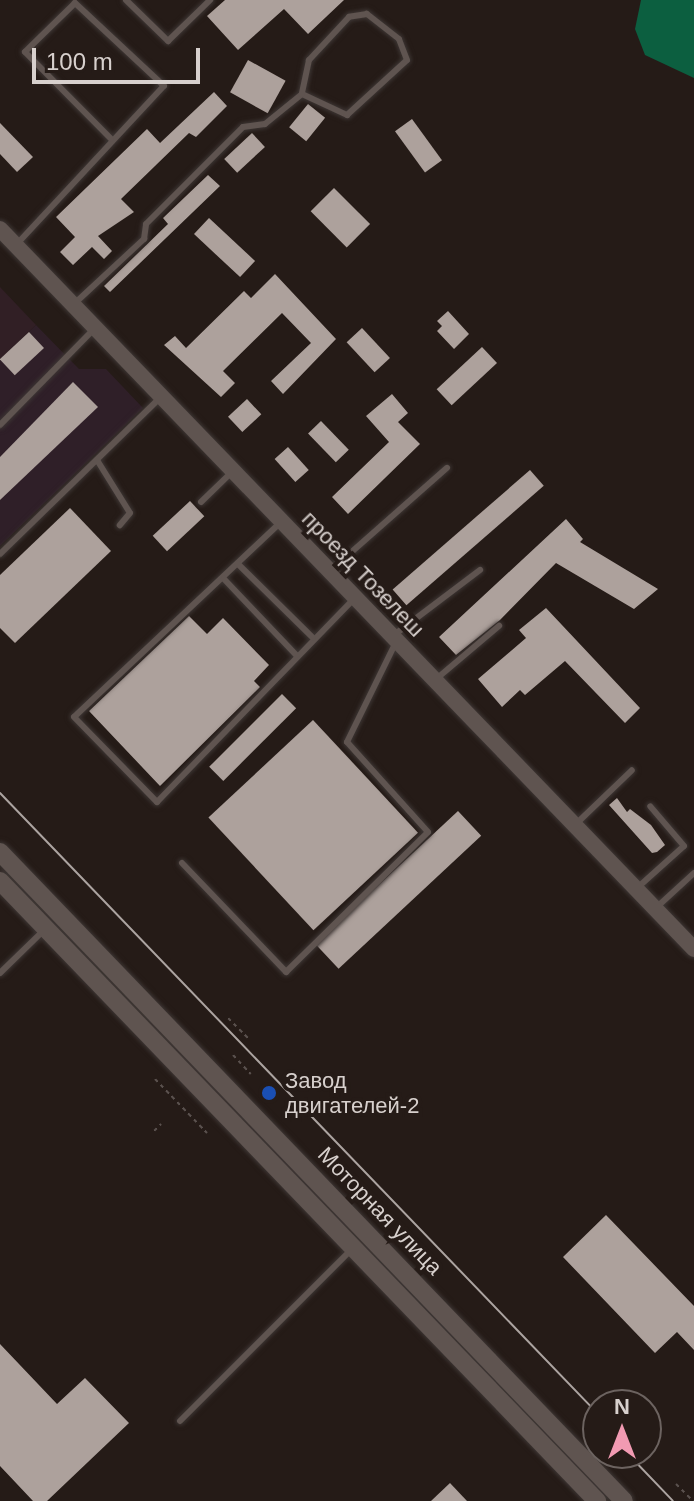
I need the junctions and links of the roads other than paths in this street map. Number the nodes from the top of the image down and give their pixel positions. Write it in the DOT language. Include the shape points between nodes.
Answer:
graph roads {
  1 [pos="126,0"];
  2 [pos="210,0"];
  3 [pos="302,94"];
  4 [pos="111,139"];
  5 [pos="0,229"];
  6 [pos="16,245"];
  7 [pos="74,304"];
  8 [pos="96,327"];
  9 [pos="161,397"];
  10 [pos="0,425"];
  11 [pos="97,460"];
  12 [pos="447,468"];
  13 [pos="233,471"];
  14 [pos="201,502"];
  15 [pos="282,521"];
  16 [pos="120,525"];
  17 [pos="0,554"];
  18 [pos="238,564"];
  19 [pos="480,570"];
  20 [pos="330,571"];
  21 [pos="224,579"];
  22 [pos="355,598"];
  23 [pos="499,626"];
  24 [pos="313,638"];
  25 [pos="395,639"];
  26 [pos="296,655"];
  27 [pos="435,680"];
  28 [pos="632,770"];
  29 [pos="650,806"];
  30 [pos="575,825"];
  31 [pos="1,854"];
  32 [pos="182,863"];
  33 [pos="694,873"];
  34 [pos="0,881"];
  35 [pos="636,889"];
  36 [pos="655,909"];
  37 [pos="47,928"];
  38 [pos="694,949"];
  39 [pos="0,973"];
  40 [pos="352,1249"];
  41 [pos="461,1329"];
  42 [pos="445,1344"];
  43 [pos="482,1352"];
  44 [pos="467,1367"];
  45 [pos="180,1421"];
  46 [pos="597,1501"];
  47 [pos="624,1501"];
  1 -- 2 [label="lane" via="168,41"];
  3 -- 3 [label="lane" via="347,115 407,60 399,39 367,14 349,17 309,60"];
  3 -- 7 [label="lane" via="265,124 243,127 146,224 144,239"];
  4 -- 4 [label="lane" via="164,86 75,3 25,52"];
  4 -- 6 [label="lane" via="87,173"];
  5 -- 6 [label="street, проезд Тозелеш"];
  6 -- 7 [label="street, проезд Тозелеш"];
  7 -- 8 [label="street, проезд Тозелеш"];
  8 -- 9 [label="street, проезд Тозелеш"];
  8 -- 10 [label="lane"];
  9 -- 11 [label="lane"];
  9 -- 13 [label="street, проезд Тозелеш"];
  11 -- 16 [label="lane" via="130,513"];
  11 -- 17 [label="lane"];
  12 -- 20 [label="lane"];
  13 -- 14 [label="lane"];
  13 -- 15 [label="street, проезд Тозелеш"];
  15 -- 18 [label="lane"];
  15 -- 20 [label="street, проезд Тозелеш"];
  18 -- 21 [label="lane"];
  18 -- 24 [label="lane"];
  19 -- 25 [label="lane"];
  20 -- 22 [label="street, проезд Тозелеш"];
  21 -- 26 [label="lane"];
  21 -- 26 [label="lane" via="74,717 157,802 271,690"];
  22 -- 24 [label="lane"];
  22 -- 25 [label="street, проезд Тозелеш"];
  23 -- 27 [label="lane"];
  24 -- 26 [label="lane"];
  25 -- 27 [label="street, проезд Тозелеш"];
  25 -- 32 [label="lane" via="347,742 428,832 286,972"];
  27 -- 30 [label="street, проезд Тозелеш"];
  28 -- 30 [label="lane"];
  29 -- 35 [label="lane" via="684,846"];
  30 -- 35 [label="street, проезд Тозелеш"];
  31 -- 41 [label="main road, Моторная улица"];
  33 -- 36 [label="lane"];
  34 -- 37 [label="main road, Моторная улица"];
  35 -- 36 [label="street, проезд Тозелеш"];
  36 -- 38 [label="street, проезд Тозелеш"];
  37 -- 39 [label="lane"];
  37 -- 40 [label="main road, Моторная улица"];
  40 -- 42 [label="main road, Моторная улица"];
  40 -- 45 [label="lane"];
  41 -- 42 [label="main road" via="458,1342"];
  41 -- 43 [label="main road, Моторная улица"];
  42 -- 44 [label="main road, Моторная улица"];
  43 -- 44 [label="main road" via="470,1355"];
  43 -- 47 [label="main road, Моторная улица"];
  44 -- 46 [label="main road, Моторная улица"];
}
